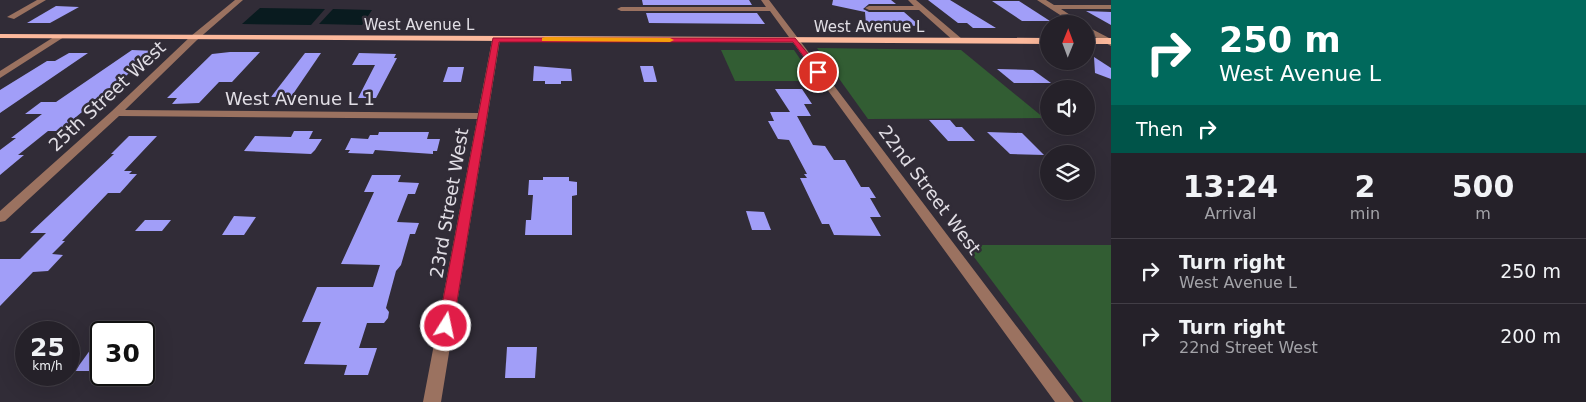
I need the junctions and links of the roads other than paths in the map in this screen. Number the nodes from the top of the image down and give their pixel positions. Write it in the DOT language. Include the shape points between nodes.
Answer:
graph roads {
  1 [pos="42,0"];
  2 [pos="239,0"];
  3 [pos="765,0"];
  4 [pos="912,0"];
  5 [pos="1041,0"];
  6 [pos="1052,7"];
  7 [pos="1111,7"];
  8 [pos="771,8"];
  9 [pos="869,8"];
  10 [pos="922,8"];
  11 [pos="621,9"];
  12 [pos="1065,15"];
  13 [pos="10,17"];
  14 [pos="1095,33"];
  15 [pos="0,36"];
  16 [pos="60,37"];
  17 [pos="194,38"];
  18 [pos="496,40"];
  19 [pos="795,40"];
  20 [pos="959,41"];
  21 [pos="1040,41"];
  22 [pos="1095,41"];
  23 [pos="1110,42"];
  24 [pos="0,75"];
  25 [pos="116,114"];
  26 [pos="484,116"];
  27 [pos="0,218"];
  28 [pos="432,402"];
  29 [pos="1065,402"];
  1 -- 13 [label="street"];
  2 -- 17 [label="street, 25th Street West"];
  3 -- 8 [label="street, 22nd Street West"];
  4 -- 10 [label="street"];
  5 -- 6 [label="street"];
  6 -- 7 [label="street"];
  6 -- 12 [label="street"];
  8 -- 11 [label="street"];
  8 -- 19 [label="street, 22nd Street West"];
  9 -- 10 [label="street"];
  10 -- 20 [label="street"];
  14 -- 23 [label="street"];
  15 -- 16 [label="main road, West Avenue L"];
  16 -- 17 [label="main road, West Avenue L"];
  16 -- 24 [label="street"];
  17 -- 18 [label="main road, West Avenue L"];
  17 -- 25 [label="street, 25th Street West"];
  18 -- 19 [label="main road, West Avenue L"];
  18 -- 26 [label="street, 23rd Street West"];
  19 -- 20 [label="main road, West Avenue L"];
  19 -- 29 [label="street, 22nd Street West"];
  20 -- 21 [label="main road, West Avenue L"];
  22 -- 23 [label="main road"];
  25 -- 26 [label="street, West Avenue L 1"];
  25 -- 27 [label="street, 25th Street West"];
  26 -- 28 [label="street, 23rd Street West"];
}
